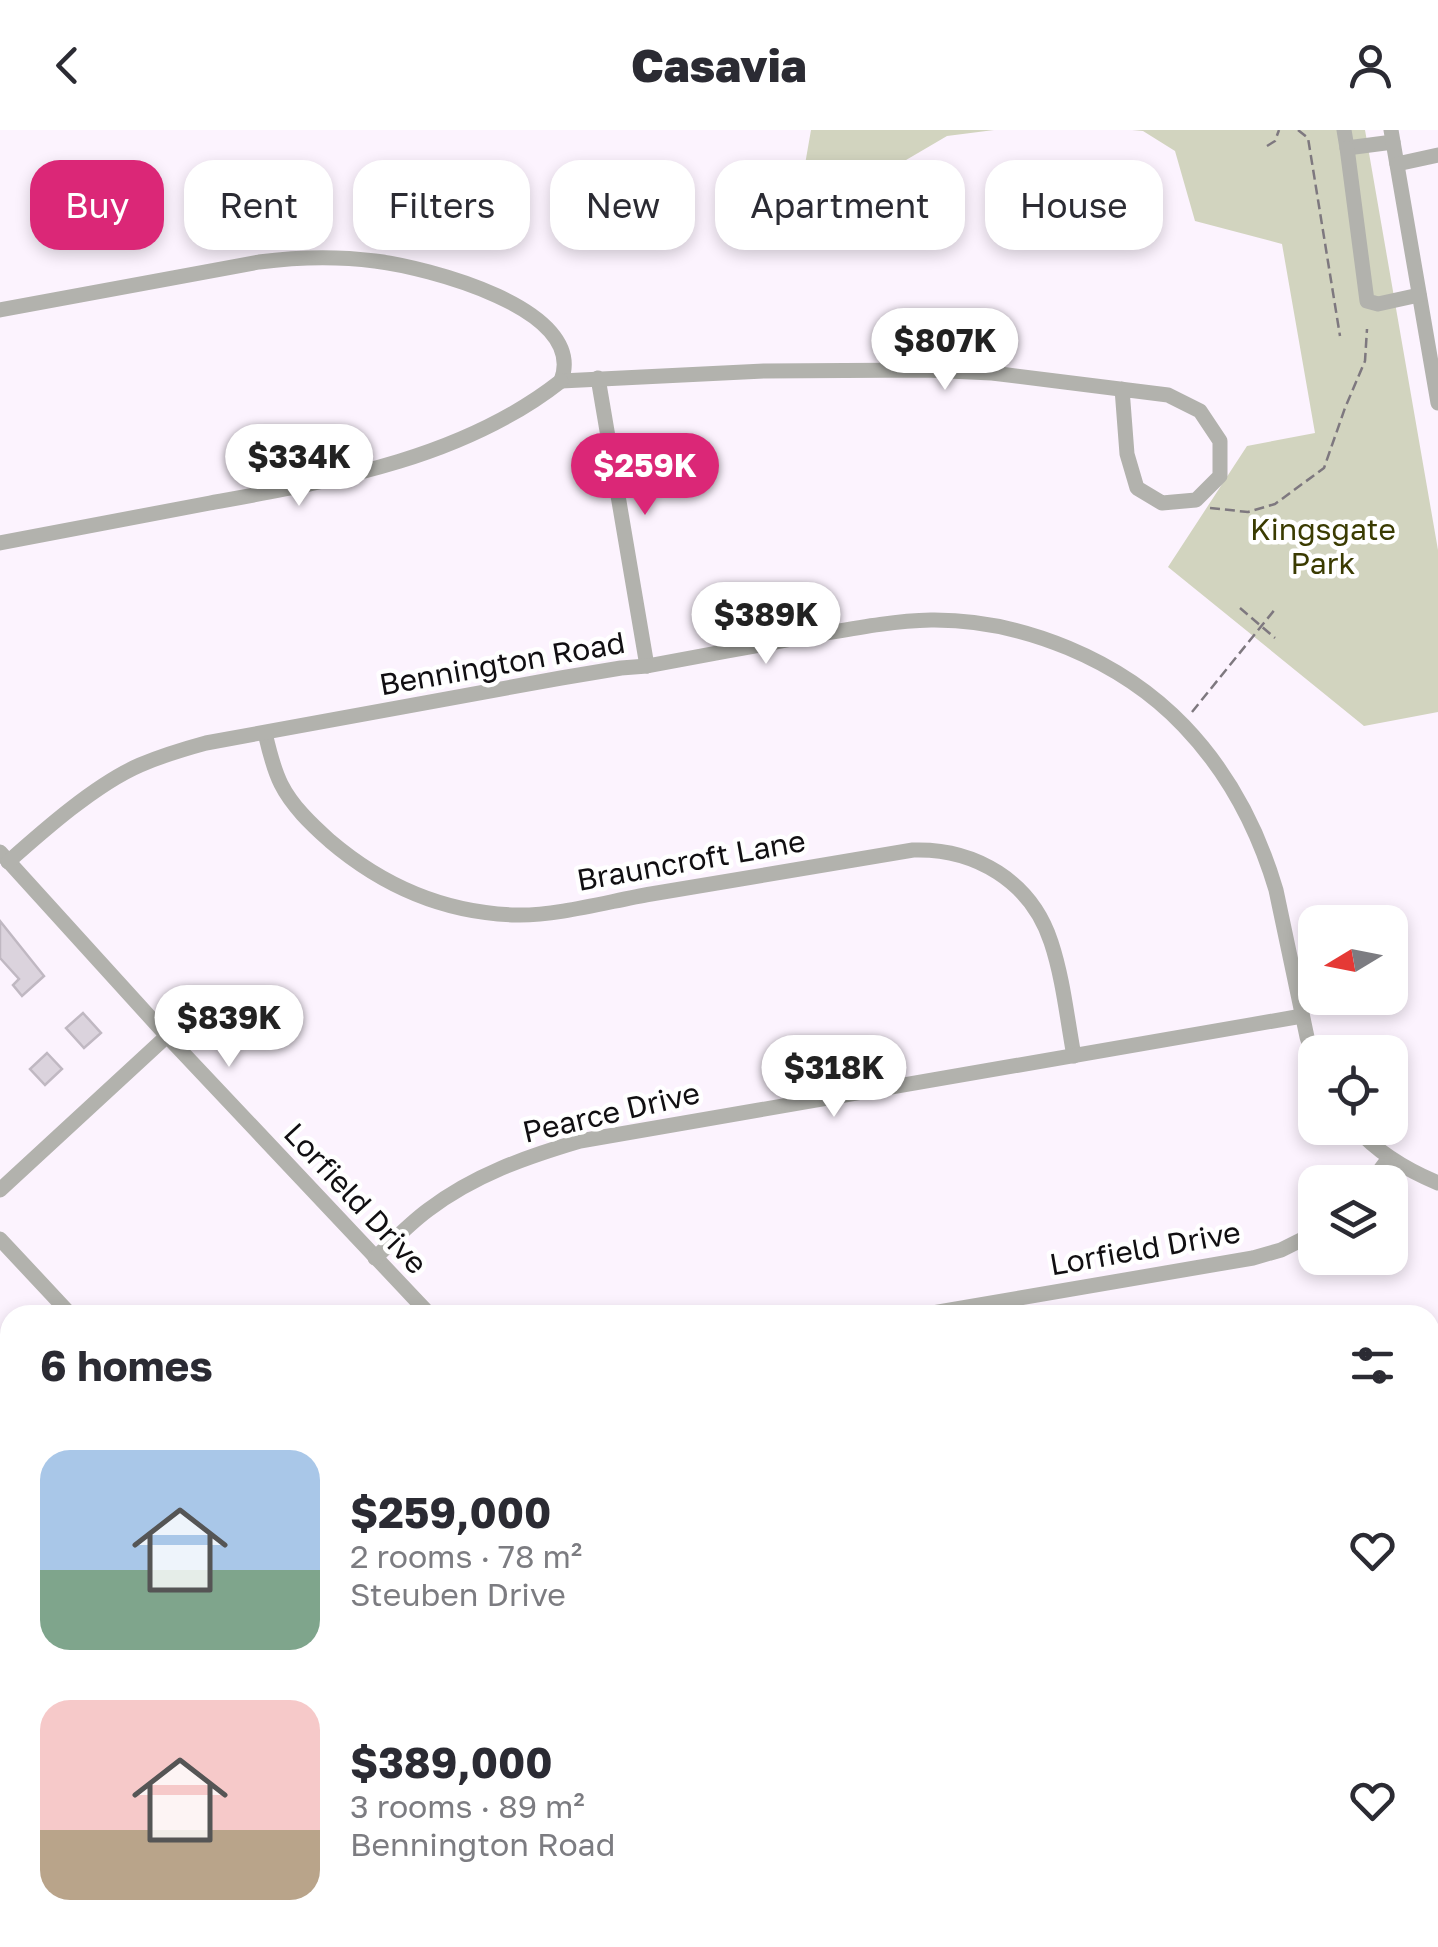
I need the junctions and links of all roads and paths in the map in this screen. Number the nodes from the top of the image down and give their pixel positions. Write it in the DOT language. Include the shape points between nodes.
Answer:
graph roads {
  1 [pos="1279,130"];
  2 [pos="1298,130"];
  3 [pos="1344,130"];
  4 [pos="1392,136"];
  5 [pos="1267,146"];
  6 [pos="1347,148"];
  7 [pos="1438,156"];
  8 [pos="1397,164"];
  9 [pos="1419,295"];
  10 [pos="0,310"];
  11 [pos="1368,329"];
  12 [pos="1340,336"];
  13 [pos="598,378"];
  14 [pos="561,381"];
  15 [pos="1122,389"];
  16 [pos="1438,403"];
  17 [pos="1196,500"];
  18 [pos="0,543"];
  19 [pos="1240,608"];
  20 [pos="1276,608"];
  21 [pos="1262,627"];
  22 [pos="1275,638"];
  23 [pos="646,666"];
  24 [pos="1182,724"];
  25 [pos="265,733"];
  26 [pos="4,857"];
  27 [pos="1302,1016"];
  28 [pos="1307,1035"];
  29 [pos="166,1036"];
  30 [pos="1074,1056"];
  31 [pos="1375,1145"];
  32 [pos="1389,1158"];
  33 [pos="1384,1165"];
  34 [pos="1438,1183"];
  35 [pos="0,1190"];
  36 [pos="0,1239"];
  37 [pos="1298,1242"];
  38 [pos="375,1258"];
  39 [pos="62,1305"];
  40 [pos="420,1305"];
  41 [pos="979,1305"];
  1 -- 5 [label="path"];
  2 -- 12 [label="path" via="1308,138"];
  3 -- 6 [label="street"];
  4 -- 6 [label="street"];
  4 -- 8 [label="street"];
  6 -- 9 [label="street" via="1367,301"];
  7 -- 8 [label="street"];
  8 -- 9 [label="street"];
  9 -- 16 [label="street"];
  10 -- 14 [label="street" via="259,262 377,261 452,279 522,309 562,347"];
  11 -- 17 [label="path" via="1365,361 1324,468 1275,504 1248,512 1207,508"];
  13 -- 14 [label="street"];
  13 -- 15 [label="street" via="926,370"];
  13 -- 23 [label="street"];
  14 -- 18 [label="street" via="490,425 390,464"];
  15 -- 17 [label="street" via="1137,488 1162,504"];
  15 -- 17 [label="street" via="1168,395 1200,410 1220,441 1220,476"];
  19 -- 21 [label="path"];
  20 -- 21 [label="path"];
  21 -- 22 [label="path"];
  21 -- 24 [label="path"];
  23 -- 24 [label="street, Bennington Road" via="886,622 973,623 1082,655"];
  23 -- 25 [label="street, Bennington Road"];
  24 -- 27 [label="street, Bennington Road" via="1224,776 1255,830 1276,890"];
  25 -- 26 [label="street, Bennington Road" via="140,765"];
  25 -- 30 [label="street, Brauncroft Lane" via="282,786 314,827 380,878 452,908 551,914 913,850 976,859 1014,883 1042,919"];
  26 -- 29 [label="street, Lorfield Drive"];
  27 -- 28 [label="street, Bennington Road"];
  27 -- 30 [label="street, Pearce Drive"];
  29 -- 35 [label="street"];
  29 -- 38 [label="street, Lorfield Drive"];
  30 -- 38 [label="street, Pearce Drive" via="580,1141 524,1158 453,1192"];
  31 -- 32 [label="street"];
  32 -- 33 [label="street"];
  32 -- 34 [label="street"];
  36 -- 39 [label="street"];
  37 -- 41 [label="street, Lorfield Drive" via="1253,1258"];
  38 -- 40 [label="street, Lorfield Drive"];
}
